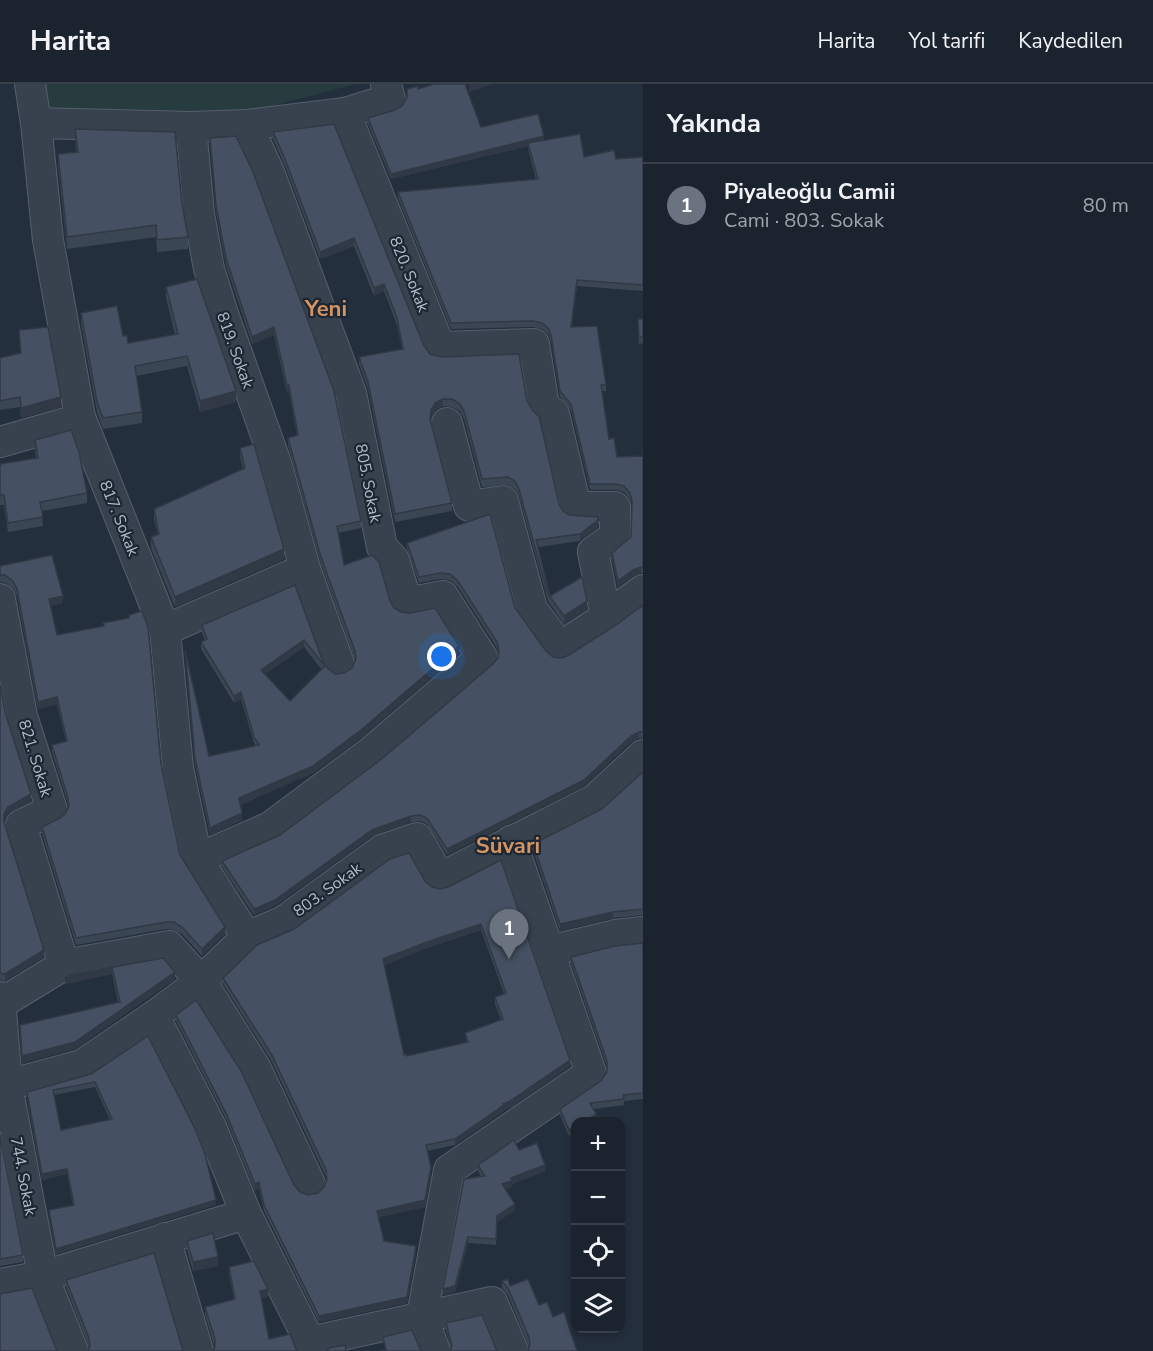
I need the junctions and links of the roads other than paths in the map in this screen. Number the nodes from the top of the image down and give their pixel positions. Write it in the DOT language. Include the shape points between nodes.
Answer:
graph roads {
  1 [pos="30,84"];
  2 [pos="386,84"];
  3 [pos="345,113"];
  4 [pos="36,123"];
  5 [pos="247,125"];
  6 [pos="191,127"];
  7 [pos="80,417"];
  8 [pos="447,423"];
  9 [pos="0,442"];
  10 [pos="305,568"];
  11 [pos="643,590"];
  12 [pos="0,599"];
  13 [pos="606,617"];
  14 [pos="165,630"];
  15 [pos="339,664"];
  16 [pos="643,755"];
  17 [pos="10,829"];
  18 [pos="511,841"];
  19 [pos="197,859"];
  20 [pos="622,934"];
  21 [pos="247,937"];
  22 [pos="549,951"];
  23 [pos="64,965"];
  24 [pos="201,981"];
  25 [pos="1,1002"];
  26 [pos="154,1016"];
  27 [pos="3,1086"];
  28 [pos="310,1184"];
  29 [pos="246,1214"];
  30 [pos="165,1238"];
  31 [pos="44,1276"];
  32 [pos="0,1284"];
  33 [pos="422,1316"];
  34 [pos="311,1346"];
  35 [pos="73,1351"];
  36 [pos="198,1351"];
  37 [pos="435,1351"];
  38 [pos="513,1351"];
  1 -- 4 [label="street, 817. Sokak"];
  2 -- 3 [label="street" via="390,99"];
  3 -- 5 [label="street"];
  3 -- 13 [label="street, 820. Sokak" via="440,347 534,344 544,406 554,414 576,507 615,507 615,536 593,552"];
  4 -- 6 [label="street"];
  4 -- 7 [label="street, 817. Sokak" via="48,240"];
  5 -- 6 [label="street"];
  5 -- 19 [label="street, 805. Sokak" via="269,172 351,393 382,547 394,560 407,603 443,596 482,657 372,751 270,826"];
  6 -- 10 [label="street, 819. Sokak" via="199,214 209,269 276,463"];
  7 -- 9 [label="street"];
  7 -- 14 [label="street, 817. Sokak"];
  8 -- 13 [label="street" via="469,506 503,501 532,609 560,648"];
  10 -- 14 [label="street"];
  10 -- 15 [label="street, 819. Sokak"];
  11 -- 13 [label="street"];
  12 -- 17 [label="street, 821. Sokak" via="22,716 52,810"];
  14 -- 19 [label="street, 817. Sokak" via="178,768"];
  16 -- 18 [label="street, 803. Sokak" via="594,800"];
  17 -- 23 [label="street, 821. Sokak"];
  18 -- 21 [label="street, 803. Sokak" via="440,878 417,838 382,850 284,921"];
  18 -- 22 [label="street"];
  19 -- 21 [label="street, 817. Sokak"];
  20 -- 22 [label="street"];
  21 -- 24 [label="street, 803. Sokak"];
  22 -- 33 [label="street" via="591,1073 449,1170"];
  23 -- 24 [label="street" via="169,945"];
  23 -- 25 [label="street"];
  24 -- 26 [label="street, 803. Sokak"];
  24 -- 28 [label="street" via="256,1070"];
  25 -- 27 [label="street, 744. Sokak"];
  26 -- 27 [label="street, 803. Sokak" via="82,1065"];
  26 -- 29 [label="street" via="211,1127"];
  27 -- 31 [label="street, 744. Sokak"];
  29 -- 30 [label="street"];
  29 -- 34 [label="street"];
  30 -- 31 [label="street"];
  30 -- 36 [label="street"];
  31 -- 32 [label="street"];
  31 -- 35 [label="street, 744. Sokak"];
  33 -- 34 [label="street"];
  33 -- 37 [label="street"];
  33 -- 38 [label="street" via="492,1302"];
}
